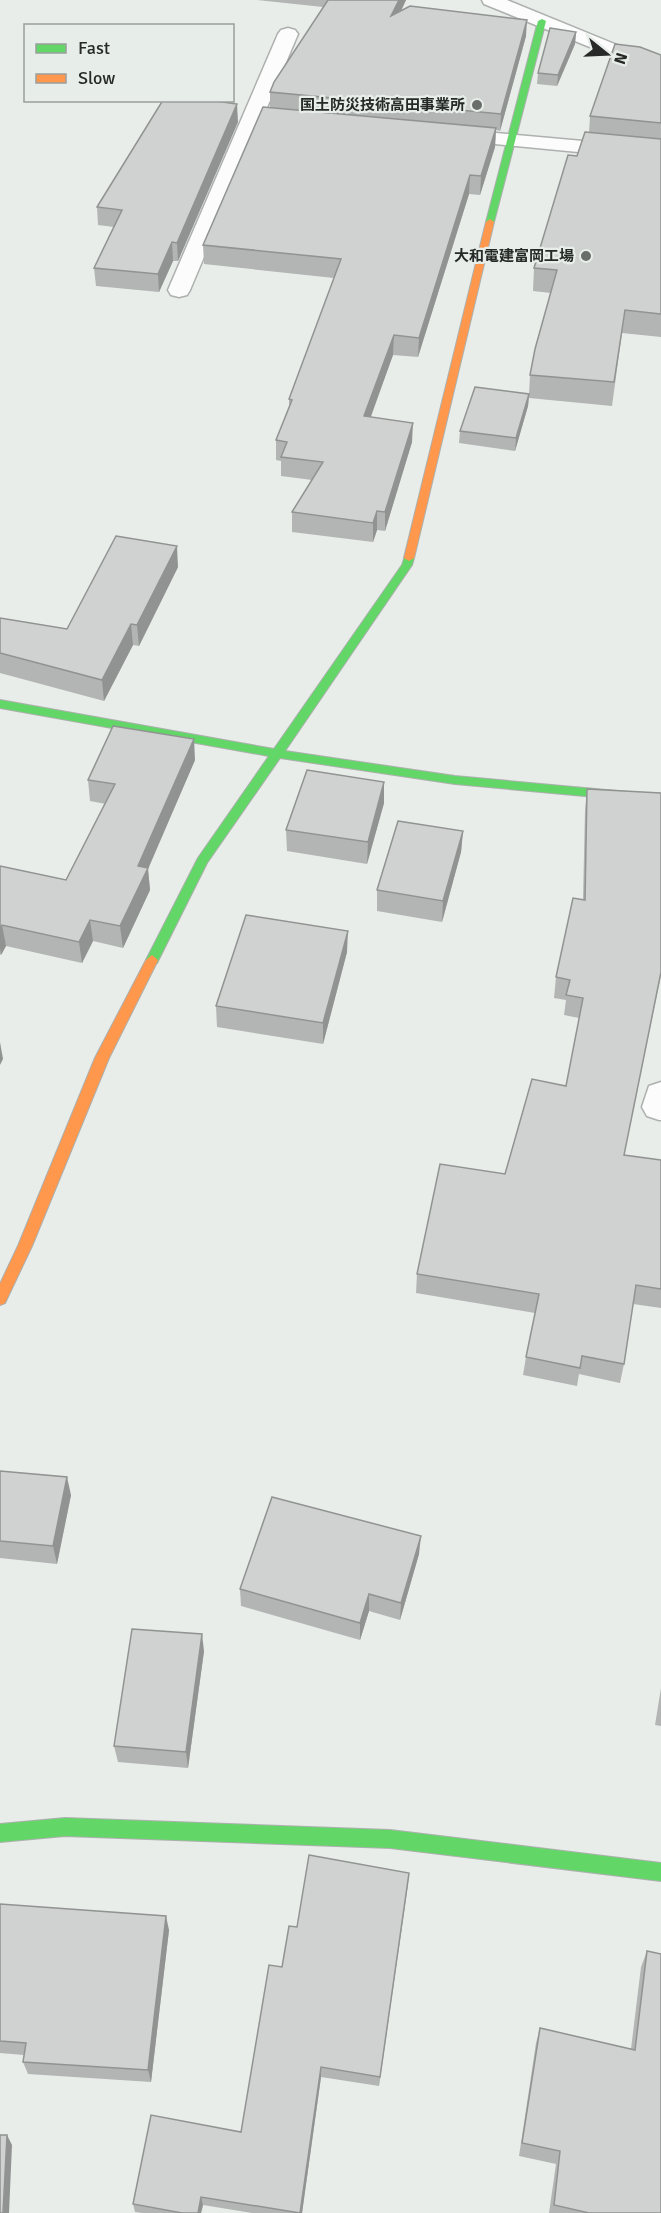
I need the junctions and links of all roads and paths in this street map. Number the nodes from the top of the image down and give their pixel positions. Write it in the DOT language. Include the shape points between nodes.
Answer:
graph roads {
  1 [pos="491,0"];
  2 [pos="542,21"];
  3 [pos="288,34"];
  4 [pos="661,70"];
  5 [pos="255,116"];
  6 [pos="278,118"];
  7 [pos="429,133"];
  8 [pos="510,141"];
  9 [pos="661,154"];
  10 [pos="179,290"];
  11 [pos="0,704"];
  12 [pos="275,753"];
  13 [pos="661,799"];
  14 [pos="661,1095"];
  15 [pos="661,1107"];
  16 [pos="0,1299"];
  17 [pos="0,1833"];
  18 [pos="661,1872"];
  1 -- 2 [label="street"];
  2 -- 4 [label="street"];
  2 -- 8 [label="street"];
  3 -- 5 [label="street"];
  5 -- 6 [label="street"];
  5 -- 10 [label="street"];
  7 -- 8 [label="street"];
  8 -- 9 [label="street"];
  8 -- 12 [label="street" via="407,565"];
  11 -- 12 [label="street"];
  12 -- 13 [label="street" via="455,780"];
  12 -- 16 [label="street" via="202,861 163,935 102,1058"];
  14 -- 15 [label="street"];
  17 -- 18 [label="street" via="65,1827 390,1839"];
}
